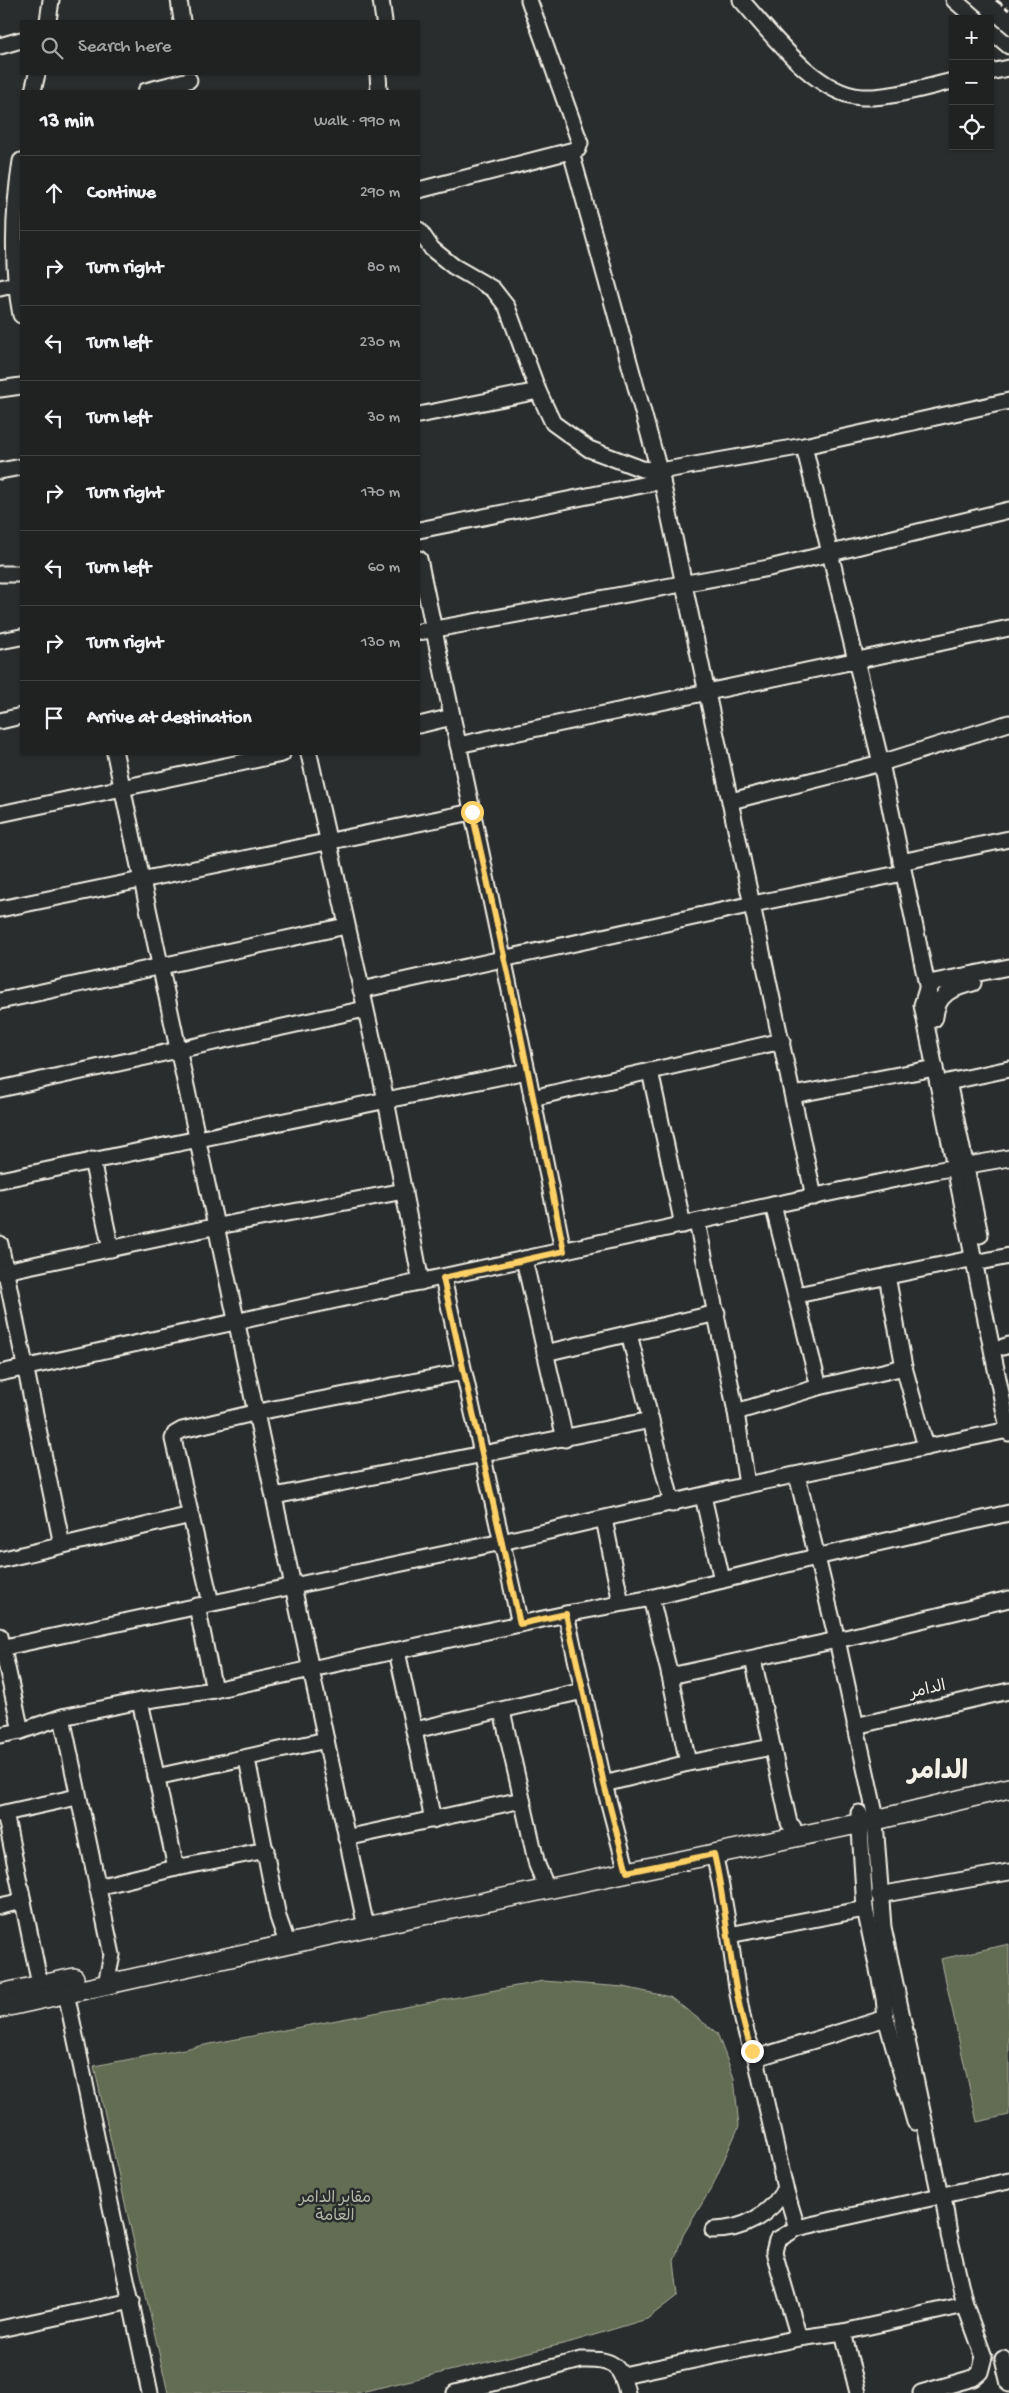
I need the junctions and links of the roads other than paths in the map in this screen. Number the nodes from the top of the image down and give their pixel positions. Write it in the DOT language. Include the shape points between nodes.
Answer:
graph roads {
  1 [pos="52,0"];
  2 [pos="179,0"];
  3 [pos="381,0"];
  4 [pos="529,0"];
  5 [pos="741,0"];
  6 [pos="954,0"];
  7 [pos="971,15"];
  8 [pos="48,20"];
  9 [pos="182,20"];
  10 [pos="384,20"];
  11 [pos="994,33"];
  12 [pos="20,40"];
  13 [pos="0,46"];
  14 [pos="1009,46"];
  15 [pos="1009,68"];
  16 [pos="994,71"];
  17 [pos="37,75"];
  18 [pos="378,75"];
  19 [pos="189,82"];
  20 [pos="949,82"];
  21 [pos="33,90"];
  22 [pos="151,90"];
  23 [pos="379,90"];
  24 [pos="571,152"];
  25 [pos="20,170"];
  26 [pos="420,190"];
  27 [pos="420,231"];
  28 [pos="18,284"];
  29 [pos="0,288"];
  30 [pos="20,305"];
  31 [pos="20,386"];
  32 [pos="0,389"];
  33 [pos="538,391"];
  34 [pos="1009,401"];
  35 [pos="420,415"];
  36 [pos="804,446"];
  37 [pos="20,467"];
  38 [pos="0,471"];
  39 [pos="661,476"];
  40 [pos="1009,510"];
  41 [pos="420,530"];
  42 [pos="830,552"];
  43 [pos="420,565"];
  44 [pos="0,574"];
  45 [pos="20,574"];
  46 [pos="685,582"];
  47 [pos="1009,628"];
  48 [pos="434,629"];
  49 [pos="420,632"];
  50 [pos="20,637"];
  51 [pos="0,642"];
  52 [pos="855,659"];
  53 [pos="708,692"];
  54 [pos="20,716"];
  55 [pos="452,717"];
  56 [pos="0,721"];
  57 [pos="1009,723"];
  58 [pos="420,724"];
  59 [pos="458,745"];
  60 [pos="116,755"];
  61 [pos="277,755"];
  62 [pos="309,755"];
  63 [pos="881,764"];
  64 [pos="123,787"];
  65 [pos="731,801"];
  66 [pos="472,812"];
  67 [pos="0,814"];
  68 [pos="1009,839"];
  69 [pos="328,841"];
  70 [pos="902,868"];
  71 [pos="143,878"];
  72 [pos="752,904"];
  73 [pos="0,909"];
  74 [pos="346,926"];
  75 [pos="503,959"];
  76 [pos="161,965"];
  77 [pos="1009,966"];
  78 [pos="1009,975"];
  79 [pos="361,990"];
  80 [pos="927,990"];
  81 [pos="0,1000"];
  82 [pos="365,1009"];
  83 [pos="934,1019"];
  84 [pos="782,1041"];
  85 [pos="178,1050"];
  86 [pos="935,1068"];
  87 [pos="1009,1069"];
  88 [pos="526,1071"];
  89 [pos="650,1071"];
  90 [pos="948,1082"];
  91 [pos="0,1089"];
  92 [pos="793,1095"];
  93 [pos="532,1098"];
  94 [pos="386,1100"];
  95 [pos="197,1138"];
  96 [pos="1009,1158"];
  97 [pos="92,1160"];
  98 [pos="961,1166"];
  99 [pos="0,1180"];
  100 [pos="404,1191"];
  101 [pos="814,1197"];
  102 [pos="772,1205"];
  103 [pos="690,1223"];
  104 [pos="218,1226"];
  105 [pos="0,1244"];
  106 [pos="111,1249"];
  107 [pos="564,1251"];
  108 [pos="1009,1256"];
  109 [pos="524,1259"];
  110 [pos="980,1260"];
  111 [pos="3,1271"];
  112 [pos="887,1276"];
  113 [pos="443,1278"];
  114 [pos="421,1282"];
  115 [pos="796,1295"];
  116 [pos="717,1313"];
  117 [pos="238,1323"];
  118 [pos="630,1334"];
  119 [pos="1006,1346"];
  120 [pos="545,1353"];
  121 [pos="904,1367"];
  122 [pos="26,1368"];
  123 [pos="463,1372"];
  124 [pos="0,1374"];
  125 [pos="1009,1379"];
  126 [pos="819,1387"];
  127 [pos="258,1412"];
  128 [pos="736,1412"];
  129 [pos="651,1420"];
  130 [pos="1009,1431"];
  131 [pos="565,1439"];
  132 [pos="926,1447"];
  133 [pos="482,1456"];
  134 [pos="797,1475"];
  135 [pos="748,1485"];
  136 [pos="275,1496"];
  137 [pos="703,1496"];
  138 [pos="672,1504"];
  139 [pos="1009,1513"];
  140 [pos="191,1515"];
  141 [pos="604,1520"];
  142 [pos="502,1542"];
  143 [pos="62,1545"];
  144 [pos="816,1557"];
  145 [pos="0,1560"];
  146 [pos="722,1580"];
  147 [pos="294,1585"];
  148 [pos="651,1598"];
  149 [pos="1009,1599"];
  150 [pos="622,1603"];
  151 [pos="204,1605"];
  152 [pos="566,1614"];
  153 [pos="520,1624"];
  154 [pos="837,1640"];
  155 [pos="1,1644"];
  156 [pos="397,1650"];
  157 [pos="753,1659"];
  158 [pos="311,1670"];
  159 [pos="670,1676"];
  160 [pos="214,1690"];
  161 [pos="583,1691"];
  162 [pos="1009,1691"];
  163 [pos="140,1701"];
  164 [pos="502,1711"];
  165 [pos="62,1718"];
  166 [pos="856,1726"];
  167 [pos="415,1730"];
  168 [pos="21,1731"];
  169 [pos="0,1735"];
  170 [pos="326,1740"];
  171 [pos="772,1747"];
  172 [pos="246,1759"];
  173 [pos="688,1763"];
  174 [pos="156,1777"];
  175 [pos="1009,1779"];
  176 [pos="604,1784"];
  177 [pos="1009,1788"];
  178 [pos="77,1797"];
  179 [pos="522,1800"];
  180 [pos="3,1813"];
  181 [pos="867,1816"];
  182 [pos="433,1820"];
  183 [pos="794,1827"];
  184 [pos="346,1838"];
  185 [pos="266,1850"];
  186 [pos="714,1854"];
  187 [pos="626,1867"];
  188 [pos="176,1868"];
  189 [pos="1009,1872"];
  190 [pos="543,1880"];
  191 [pos="97,1887"];
  192 [pos="879,1895"];
  193 [pos="23,1901"];
  194 [pos="0,1906"];
  195 [pos="865,1909"];
  196 [pos="365,1922"];
  197 [pos="284,1934"];
  198 [pos="729,1935"];
  199 [pos="106,1978"];
  200 [pos="40,1985"];
  201 [pos="66,1993"];
  202 [pos="0,1994"];
  203 [pos="0,2008"];
  204 [pos="886,2018"];
  205 [pos="756,2058"];
  206 [pos="931,2155"];
  207 [pos="1009,2181"];
  208 [pos="785,2188"];
  209 [pos="942,2195"];
  210 [pos="797,2228"];
  211 [pos="712,2230"];
  212 [pos="132,2301"];
  213 [pos="965,2305"];
  214 [pos="0,2328"];
  215 [pos="843,2332"];
  216 [pos="799,2338"];
  217 [pos="984,2357"];
  218 [pos="1006,2359"];
  219 [pos="623,2376"];
  220 [pos="1009,2384"];
  221 [pos="150,2393"];
  222 [pos="455,2393"];
  223 [pos="627,2393"];
  224 [pos="858,2393"];
  225 [pos="921,2393"];
  1 -- 8 [label="street"];
  2 -- 9 [label="street"];
  3 -- 10 [label="street"];
  4 -- 24 [label="street" via="580,143 578,149"];
  5 -- 20 [label="street" via="802,68 836,89 860,97 895,94"];
  6 -- 7 [label="street"];
  11 -- 14 [label="street"];
  12 -- 13 [label="street"];
  15 -- 16 [label="street"];
  17 -- 21 [label="street"];
  18 -- 23 [label="street"];
  19 -- 22 [label="street"];
  24 -- 26 [label="street"];
  24 -- 39 [label="street"];
  25 -- 28 [label="street" via="13,234"];
  27 -- 33 [label="street" via="432,249 453,266 494,289 507,307"];
  28 -- 29 [label="street"];
  28 -- 30 [label="street"];
  31 -- 32 [label="street"];
  33 -- 35 [label="street"];
  33 -- 39 [label="street" via="553,423 589,448"];
  34 -- 36 [label="street"];
  36 -- 39 [label="street"];
  36 -- 42 [label="street"];
  37 -- 38 [label="street"];
  39 -- 41 [label="street"];
  39 -- 46 [label="street"];
  40 -- 42 [label="street"];
  42 -- 46 [label="street" via="769,568"];
  42 -- 52 [label="street"];
  43 -- 48 [label="street"];
  44 -- 45 [label="street"];
  46 -- 48 [label="street"];
  46 -- 53 [label="street"];
  47 -- 52 [label="street"];
  48 -- 49 [label="street"];
  48 -- 55 [label="street"];
  50 -- 51 [label="street"];
  52 -- 53 [label="street"];
  52 -- 63 [label="street"];
  53 -- 59 [label="street"];
  53 -- 65 [label="street"];
  54 -- 56 [label="street"];
  55 -- 58 [label="street"];
  55 -- 59 [label="street"];
  57 -- 63 [label="street"];
  59 -- 66 [label="street"];
  60 -- 64 [label="street"];
  61 -- 64 [label="street"];
  62 -- 69 [label="street"];
  63 -- 65 [label="street"];
  63 -- 70 [label="street"];
  64 -- 67 [label="street"];
  64 -- 71 [label="street"];
  65 -- 72 [label="street"];
  66 -- 69 [label="street"];
  66 -- 75 [label="street"];
  68 -- 70 [label="street"];
  69 -- 71 [label="street"];
  69 -- 74 [label="street"];
  70 -- 72 [label="street"];
  70 -- 80 [label="street"];
  71 -- 73 [label="street"];
  71 -- 76 [label="street"];
  72 -- 75 [label="street"];
  72 -- 84 [label="street"];
  74 -- 76 [label="street"];
  74 -- 79 [label="street"];
  75 -- 79 [label="street"];
  75 -- 88 [label="street"];
  76 -- 81 [label="street"];
  76 -- 85 [label="street"];
  77 -- 80 [label="street" via="941,980"];
  78 -- 83 [label="street" via="949,990 936,1006"];
  79 -- 82 [label="street"];
  80 -- 83 [label="street"];
  80 -- 86 [label="street" via="922,1005"];
  82 -- 85 [label="street"];
  82 -- 94 [label="street"];
  83 -- 90 [label="street"];
  84 -- 89 [label="street"];
  84 -- 92 [label="street"];
  85 -- 91 [label="street"];
  85 -- 95 [label="street"];
  86 -- 92 [label="street"];
  86 -- 98 [label="street"];
  87 -- 90 [label="street"];
  88 -- 93 [label="street"];
  88 -- 94 [label="street"];
  89 -- 93 [label="street"];
  89 -- 103 [label="street"];
  90 -- 98 [label="street"];
  92 -- 101 [label="street"];
  93 -- 107 [label="street"];
  94 -- 95 [label="street"];
  94 -- 100 [label="street"];
  95 -- 97 [label="street"];
  95 -- 104 [label="street"];
  96 -- 98 [label="street"];
  97 -- 99 [label="street"];
  97 -- 106 [label="street"];
  98 -- 101 [label="street"];
  98 -- 110 [label="street"];
  100 -- 104 [label="street"];
  100 -- 114 [label="street"];
  101 -- 102 [label="street"];
  102 -- 103 [label="street"];
  102 -- 115 [label="street"];
  103 -- 107 [label="street"];
  103 -- 116 [label="street"];
  104 -- 106 [label="street"];
  104 -- 117 [label="street"];
  105 -- 111 [label="street"];
  106 -- 111 [label="street"];
  107 -- 109 [label="street"];
  108 -- 110 [label="street"];
  109 -- 113 [label="street"];
  109 -- 120 [label="street"];
  110 -- 112 [label="street"];
  110 -- 119 [label="street"];
  110 -- 130 [label="street"];
  111 -- 122 [label="street"];
  112 -- 115 [label="street"];
  112 -- 121 [label="street"];
  113 -- 114 [label="street"];
  113 -- 123 [label="street"];
  114 -- 117 [label="street"];
  115 -- 126 [label="street"];
  116 -- 118 [label="street"];
  116 -- 128 [label="street"];
  117 -- 122 [label="street"];
  117 -- 127 [label="street"];
  118 -- 120 [label="street"];
  118 -- 129 [label="street"];
  119 -- 125 [label="street"];
  120 -- 131 [label="street"];
  121 -- 126 [label="street"];
  121 -- 132 [label="street"];
  122 -- 124 [label="street"];
  122 -- 143 [label="street"];
  123 -- 127 [label="street"];
  123 -- 133 [label="street"];
  126 -- 128 [label="street"];
  127 -- 136 [label="street"];
  127 -- 140 [label="street" via="175,1434 173,1439"];
  128 -- 135 [label="street"];
  129 -- 131 [label="street"];
  129 -- 138 [label="street"];
  130 -- 132 [label="street"];
  131 -- 133 [label="street"];
  132 -- 134 [label="street"];
  133 -- 136 [label="street"];
  133 -- 142 [label="street"];
  134 -- 135 [label="street"];
  134 -- 144 [label="street"];
  135 -- 137 [label="street"];
  136 -- 147 [label="street"];
  137 -- 138 [label="street"];
  137 -- 146 [label="street"];
  138 -- 141 [label="street"];
  139 -- 144 [label="street"];
  140 -- 143 [label="street"];
  140 -- 151 [label="street"];
  141 -- 142 [label="street"];
  141 -- 150 [label="street"];
  142 -- 147 [label="street"];
  142 -- 153 [label="street"];
  143 -- 145 [label="street"];
  144 -- 146 [label="street"];
  144 -- 154 [label="street"];
  146 -- 148 [label="street"];
  147 -- 151 [label="street"];
  147 -- 158 [label="street"];
  148 -- 150 [label="street"];
  148 -- 159 [label="street"];
  149 -- 154 [label="street"];
  150 -- 152 [label="street"];
  151 -- 155 [label="street"];
  151 -- 160 [label="street"];
  152 -- 153 [label="street"];
  152 -- 161 [label="street"];
  153 -- 156 [label="street"];
  154 -- 157 [label="street"];
  154 -- 166 [label="street"];
  155 -- 168 [label="street"];
  156 -- 158 [label="street"];
  156 -- 167 [label="street"];
  157 -- 159 [label="street"];
  157 -- 171 [label="street"];
  158 -- 160 [label="street"];
  158 -- 170 [label="street"];
  159 -- 173 [label="street"];
  160 -- 163 [label="street"];
  161 -- 164 [label="street"];
  161 -- 176 [label="street"];
  162 -- 166 [label="street, الدامر"];
  163 -- 165 [label="street"];
  163 -- 174 [label="street"];
  164 -- 167 [label="street"];
  164 -- 179 [label="street"];
  165 -- 168 [label="street"];
  165 -- 178 [label="street"];
  166 -- 181 [label="street"];
  167 -- 182 [label="street"];
  168 -- 169 [label="street"];
  170 -- 172 [label="street"];
  170 -- 184 [label="street"];
  171 -- 173 [label="street"];
  171 -- 183 [label="street" via="789,1822"];
  172 -- 174 [label="street"];
  172 -- 185 [label="street"];
  173 -- 176 [label="street"];
  174 -- 188 [label="street"];
  175 -- 181 [label="main road"];
  176 -- 187 [label="street"];
  177 -- 181 [label="main road"];
  178 -- 180 [label="street"];
  178 -- 191 [label="street"];
  179 -- 182 [label="street"];
  179 -- 190 [label="street"];
  180 -- 193 [label="street"];
  181 -- 183 [label="main road"];
  181 -- 186 [label="main road"];
  181 -- 192 [label="street"];
  181 -- 195 [label="street"];
  182 -- 184 [label="street"];
  183 -- 187 [label="main road"];
  184 -- 196 [label="street"];
  185 -- 188 [label="street"];
  185 -- 197 [label="street"];
  186 -- 187 [label="main road"];
  186 -- 198 [label="street"];
  187 -- 190 [label="main road"];
  187 -- 196 [label="main road"];
  188 -- 191 [label="street"];
  189 -- 192 [label="street"];
  190 -- 196 [label="main road"];
  191 -- 199 [label="street" via="112,1955"];
  192 -- 206 [label="street" via="888,1955"];
  193 -- 194 [label="street"];
  193 -- 200 [label="street"];
  195 -- 198 [label="street"];
  195 -- 204 [label="street"];
  196 -- 197 [label="main road"];
  196 -- 199 [label="main road"];
  197 -- 199 [label="main road"];
  198 -- 205 [label="street" via="742,2015"];
  199 -- 200 [label="main road"];
  199 -- 201 [label="main road"];
  200 -- 202 [label="main road"];
  201 -- 203 [label="main road"];
  201 -- 212 [label="street"];
  204 -- 205 [label="street"];
  204 -- 206 [label="street" via="913,2117"];
  205 -- 208 [label="street"];
  206 -- 209 [label="street"];
  207 -- 209 [label="street"];
  208 -- 210 [label="street"];
  208 -- 211 [label="street" via="777,2202 761,2216 734,2228"];
  209 -- 210 [label="street"];
  209 -- 213 [label="street"];
  210 -- 216 [label="street" via="777,2240 773,2247"];
  212 -- 214 [label="street"];
  212 -- 221 [label="street"];
  213 -- 215 [label="street"];
  213 -- 217 [label="street"];
  215 -- 216 [label="street"];
  215 -- 224 [label="street"];
  216 -- 219 [label="street"];
  217 -- 218 [label="street"];
  217 -- 225 [label="street" via="980,2372 973,2378"];
  218 -- 220 [label="street"];
  219 -- 222 [label="street" via="613,2365 599,2360 581,2360"];
  219 -- 223 [label="street"];
}
